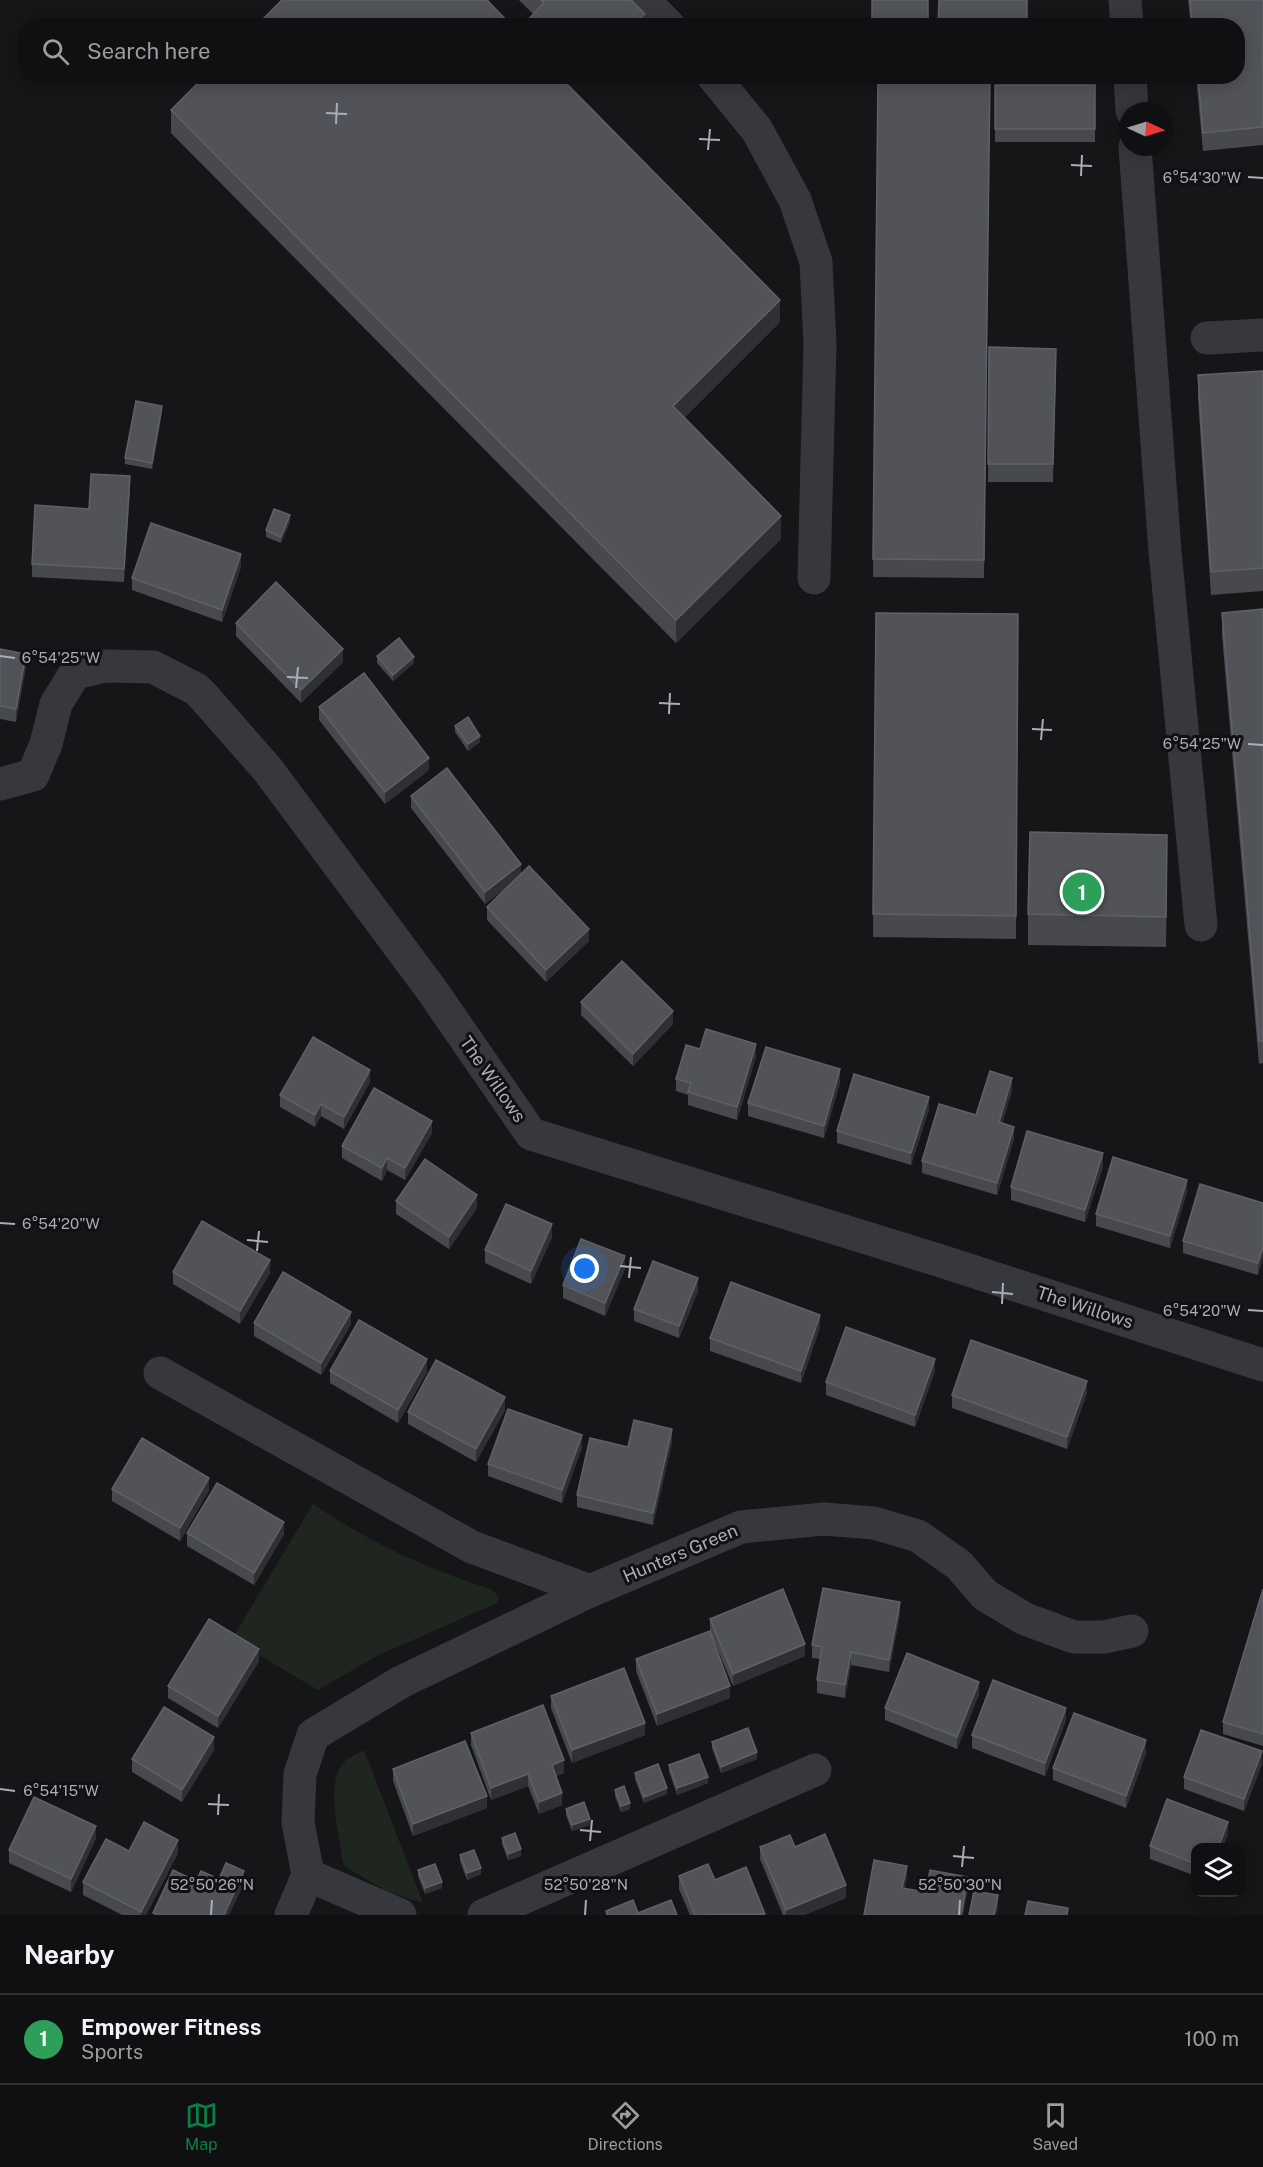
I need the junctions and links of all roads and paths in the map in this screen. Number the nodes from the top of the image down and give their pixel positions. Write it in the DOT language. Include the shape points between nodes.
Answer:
graph roads {
  1 [pos="643,0"];
  2 [pos="1125,0"];
  3 [pos="661,18"];
  4 [pos="1126,18"];
  5 [pos="720,84"];
  6 [pos="1130,84"];
  7 [pos="1131,102"];
  8 [pos="1136,156"];
  9 [pos="1263,335"];
  10 [pos="1207,339"];
  11 [pos="814,578"];
  12 [pos="0,784"];
  13 [pos="1201,925"];
  14 [pos="1263,1365"];
  15 [pos="160,1374"];
  16 [pos="590,1591"];
  17 [pos="1132,1631"];
  18 [pos="815,1770"];
  19 [pos="308,1875"];
  20 [pos="291,1915"];
  21 [pos="400,1915"];
  22 [pos="484,1915"];
  1 -- 3 [label="street"];
  2 -- 4 [label="street"];
  5 -- 11 [label="street" via="758,130 795,200 816,262 820,344"];
  6 -- 7 [label="street"];
  8 -- 13 [label="street" via="1165,551"];
  9 -- 10 [label="street"];
  12 -- 14 [label="street, The Willows" via="33,775 56,704 75,672 106,666 153,667 196,689 257,757 431,989 531,1134"];
  15 -- 16 [label="street" via="472,1547"];
  16 -- 17 [label="street, Hunters Green" via="741,1527 824,1519 874,1523 918,1536 959,1565 985,1595 1025,1619 1074,1637 1104,1637"];
  16 -- 19 [label="street, Hunters Green" via="401,1682 313,1735 300,1774 298,1822"];
  18 -- 22 [label="street"];
  19 -- 20 [label="street"];
  19 -- 21 [label="street"];
}
